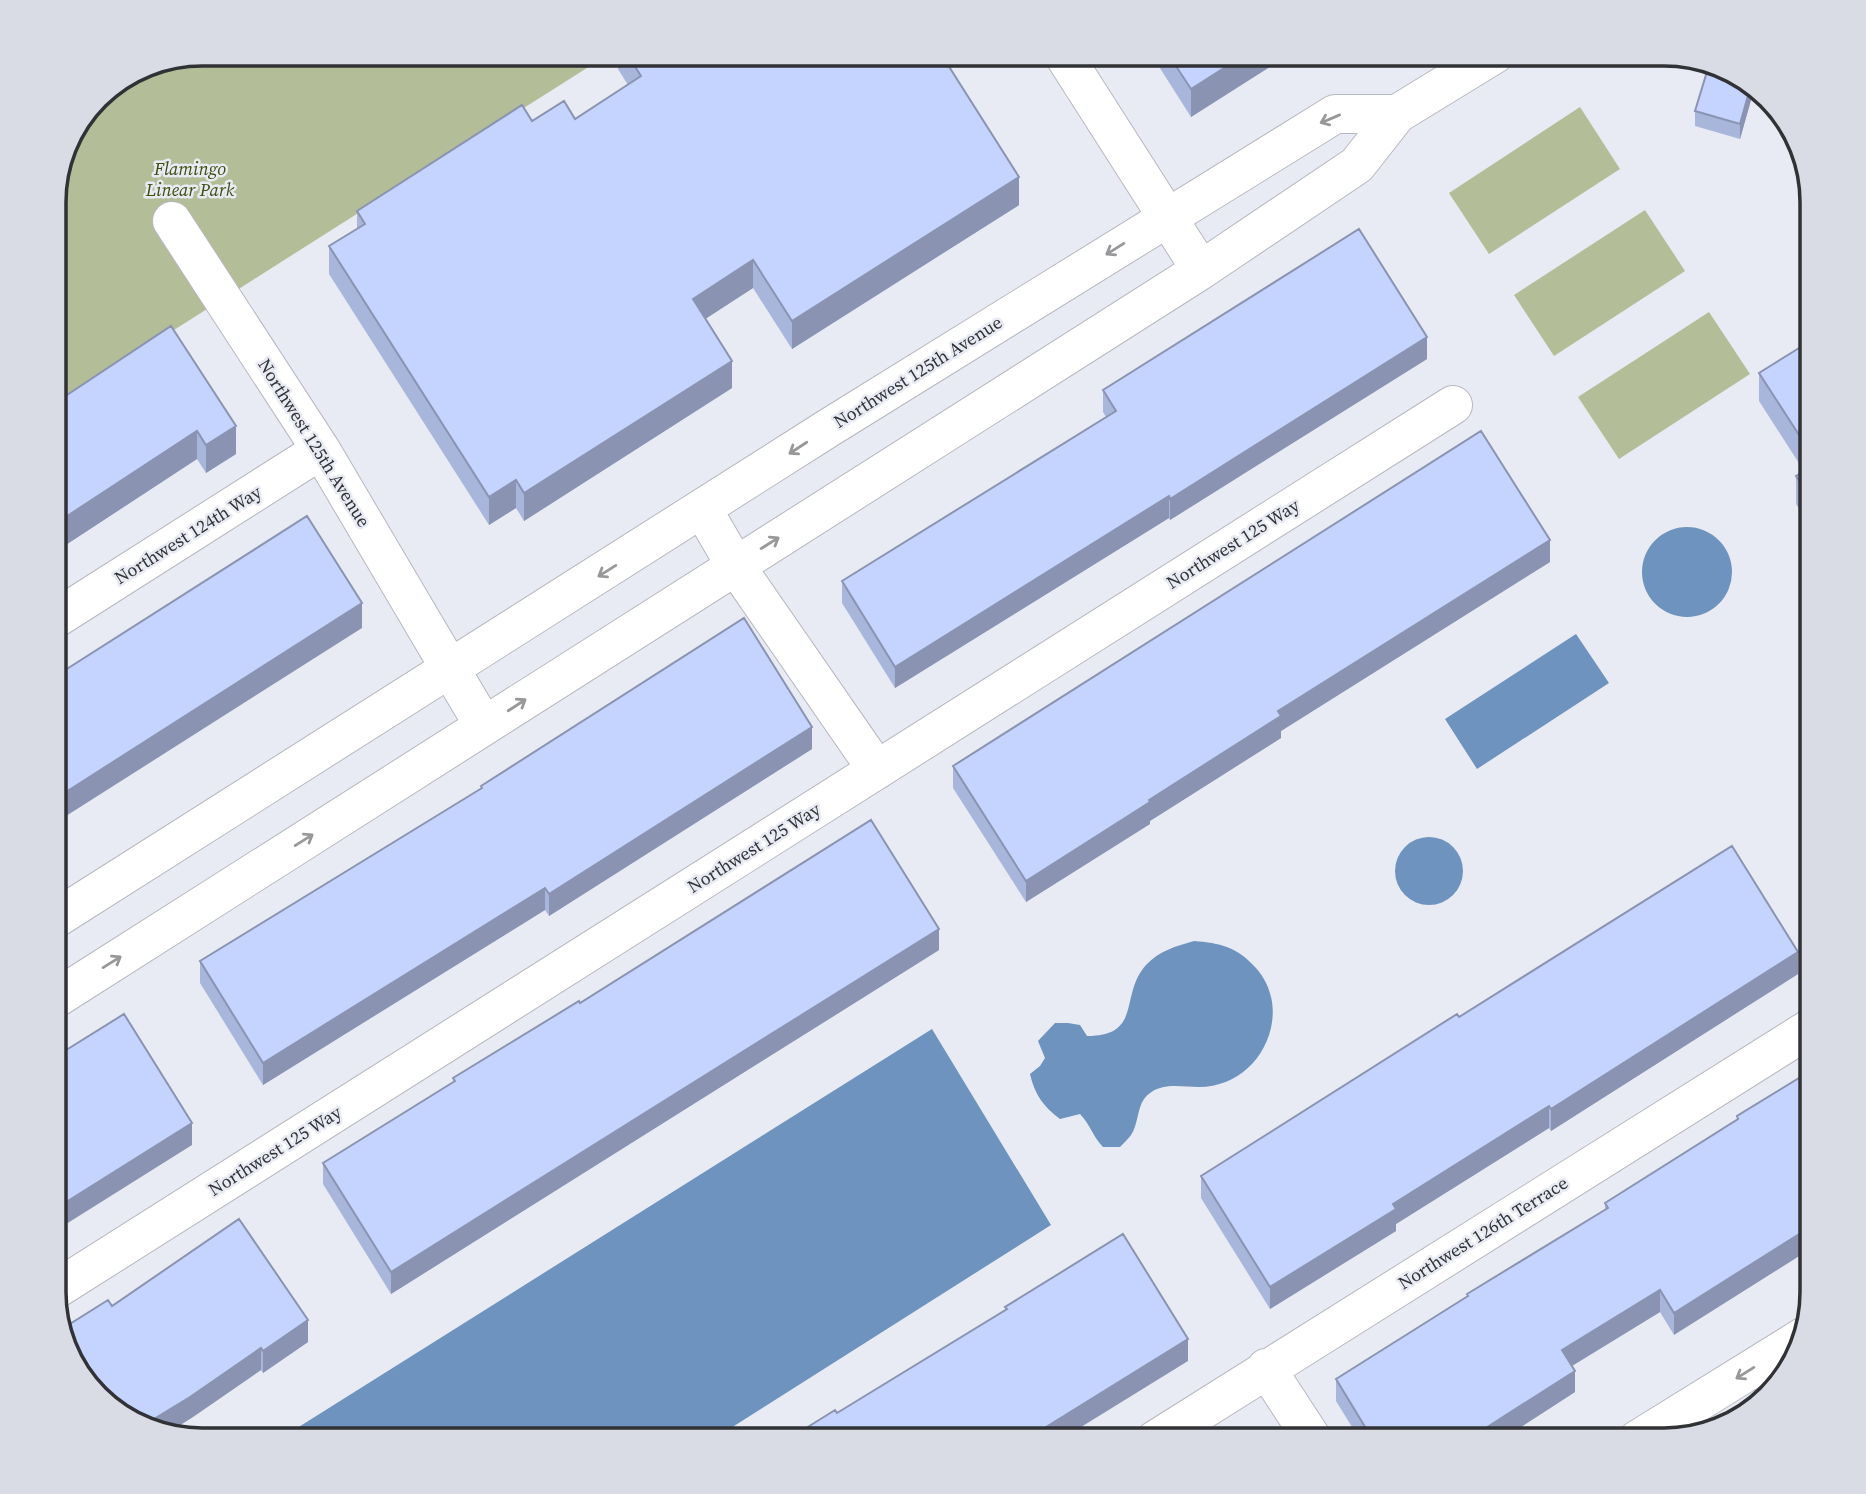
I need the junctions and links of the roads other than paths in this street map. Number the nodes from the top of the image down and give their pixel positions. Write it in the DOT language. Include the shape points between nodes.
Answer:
graph roads {
  1 [pos="1071,66"];
  2 [pos="1475,66"];
  3 [pos="1397,114"];
  4 [pos="1167,216"];
  5 [pos="172,221"];
  6 [pos="1201,270"];
  7 [pos="1453,405"];
  8 [pos="321,450"];
  9 [pos="703,510"];
  10 [pos="735,565"];
  11 [pos="67,611"];
  12 [pos="451,669"];
  13 [pos="484,726"];
  14 [pos="877,770"];
  15 [pos="67,911"];
  16 [pos="67,991"];
  17 [pos="1800,1034"];
  18 [pos="67,1282"];
  19 [pos="1787,1347"];
  20 [pos="1266,1368"];
  21 [pos="1174,1428"];
  22 [pos="1305,1428"];
  23 [pos="1656,1428"];
  1 -- 4 [label="street"];
  2 -- 3 [label="street"];
  3 -- 4 [label="street, Northwest 125th Avenue, one-way" via="1335,114"];
  3 -- 6 [label="street" via="1357,165"];
  4 -- 6 [label="street"];
  4 -- 9 [label="street, Northwest 125th Avenue, one-way"];
  5 -- 8 [label="street, Northwest 125th Avenue"];
  10 -- 6 [label="street, one-way"];
  7 -- 14 [label="street, Northwest 125 Way"];
  8 -- 11 [label="street, Northwest 124th Way"];
  8 -- 12 [label="street, Northwest 125th Avenue"];
  9 -- 10 [label="street"];
  9 -- 12 [label="street, Northwest 125th Avenue, one-way"];
  13 -- 10 [label="street, one-way"];
  10 -- 14 [label="street"];
  12 -- 13 [label="street, Northwest 125th Avenue"];
  12 -- 15 [label="street, Northwest 125th Avenue"];
  16 -- 13 [label="street, one-way"];
  14 -- 18 [label="street, Northwest 125 Way"];
  17 -- 20 [label="street, Northwest 126th Terrace"];
  19 -- 23 [label="street, one-way"];
  20 -- 21 [label="street, Northwest 126th Terrace"];
  20 -- 22 [label="street"];
}
